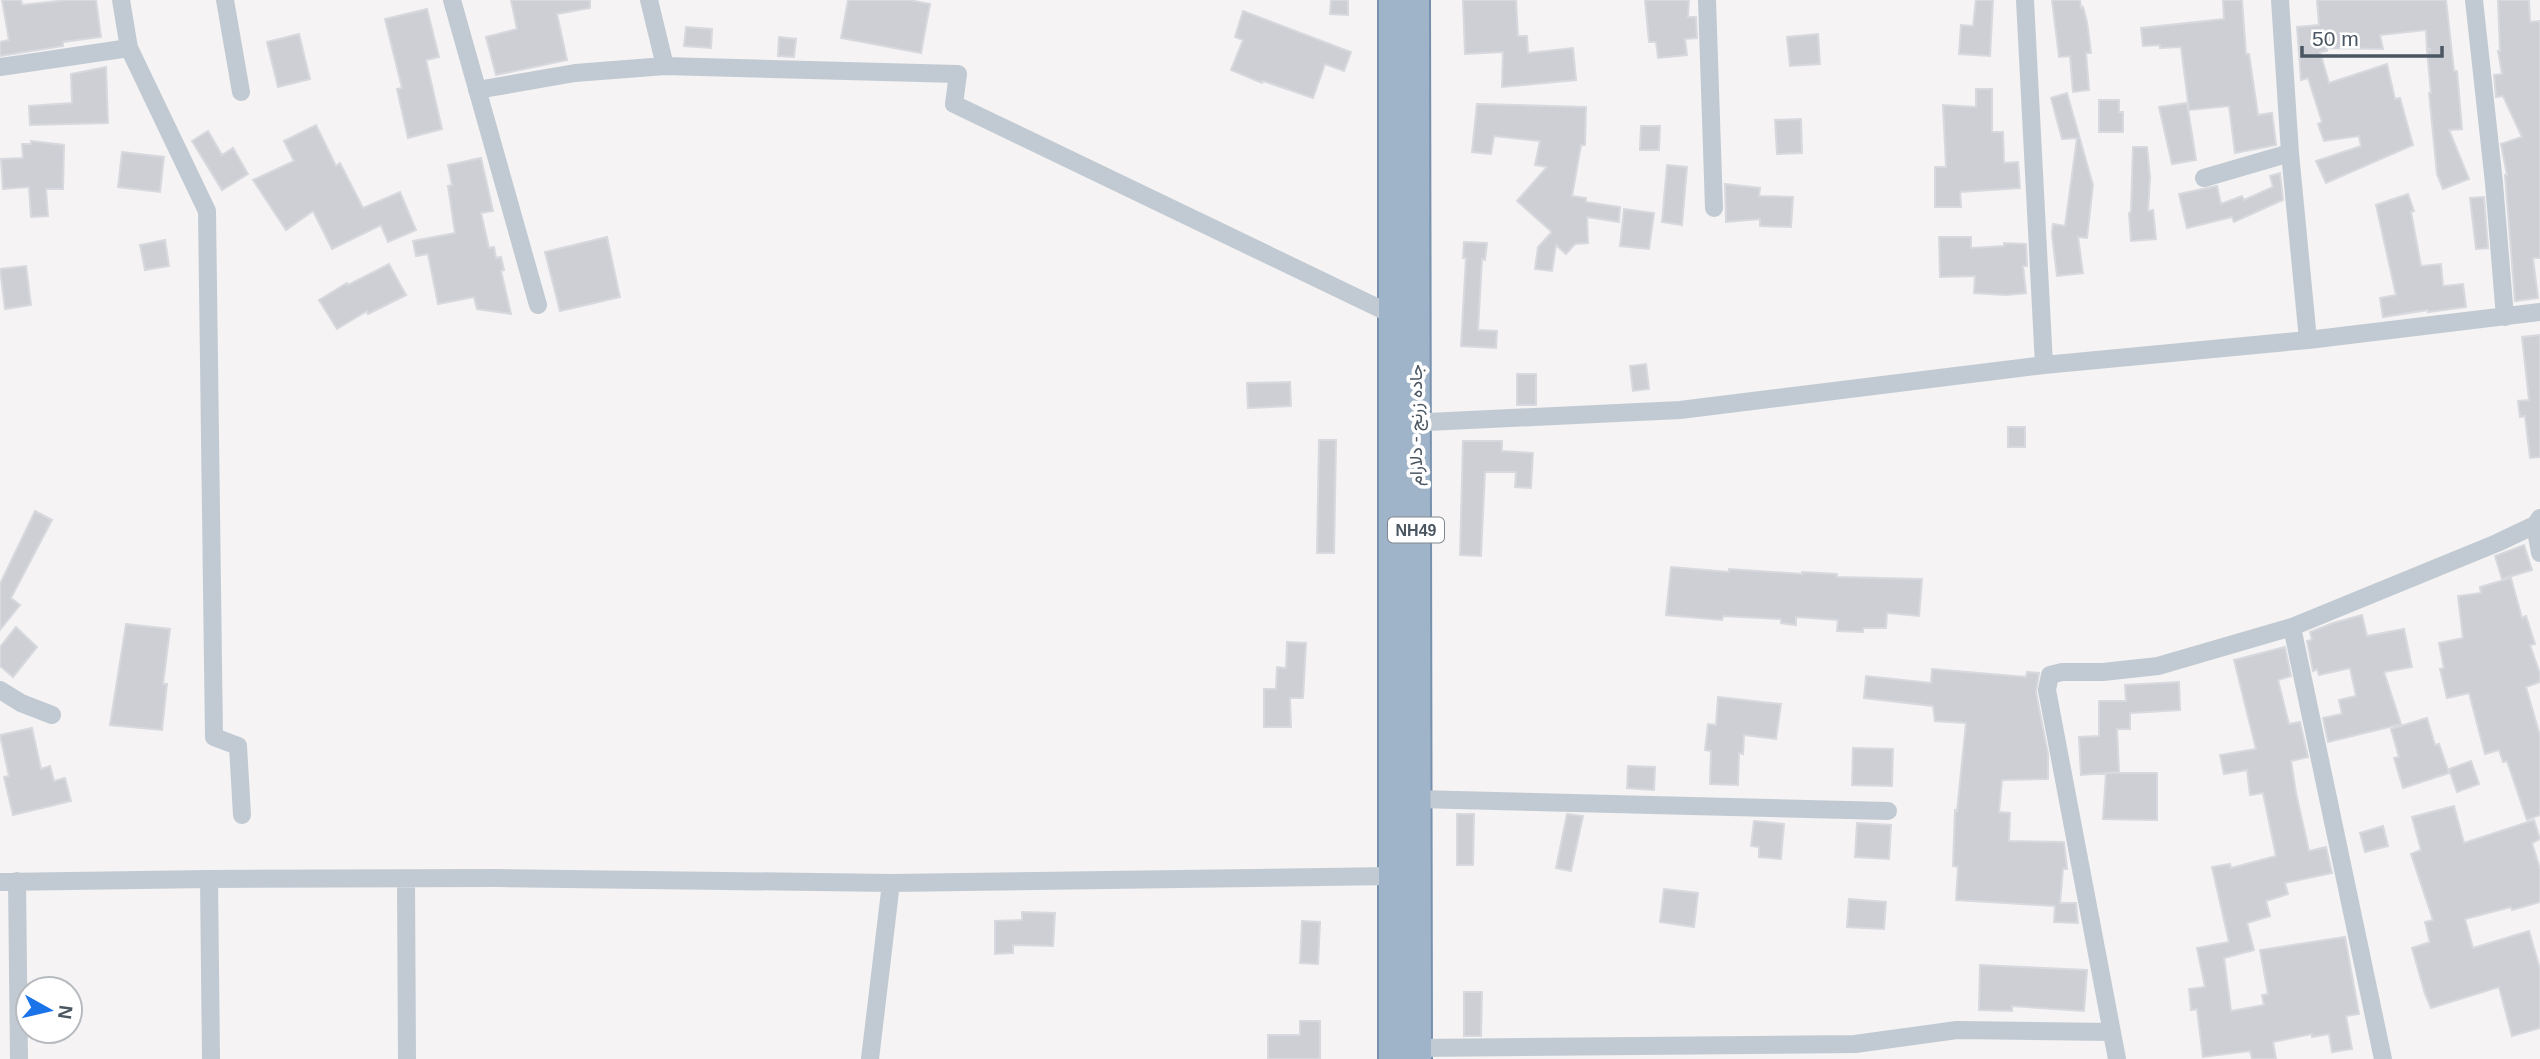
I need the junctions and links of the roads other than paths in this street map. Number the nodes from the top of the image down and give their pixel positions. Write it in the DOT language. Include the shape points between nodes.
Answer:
graph roads {
  1 [pos="121,0"];
  2 [pos="225,0"];
  3 [pos="452,0"];
  4 [pos="649,0"];
  5 [pos="1393,0"];
  6 [pos="1415,0"];
  7 [pos="1707,0"];
  8 [pos="2025,0"];
  9 [pos="2280,0"];
  10 [pos="2474,0"];
  11 [pos="129,48"];
  12 [pos="665,66"];
  13 [pos="0,67"];
  14 [pos="477,90"];
  15 [pos="241,92"];
  16 [pos="2290,153"];
  17 [pos="2204,178"];
  18 [pos="1714,208"];
  19 [pos="538,305"];
  20 [pos="2540,312"];
  21 [pos="1393,315"];
  22 [pos="2505,317"];
  23 [pos="2308,340"];
  24 [pos="2044,365"];
  25 [pos="1404,423"];
  26 [pos="2537,521"];
  27 [pos="2540,553"];
  28 [pos="2292,628"];
  29 [pos="0,690"];
  30 [pos="52,715"];
  31 [pos="1416,799"];
  32 [pos="1888,811"];
  33 [pos="242,815"];
  34 [pos="1393,876"];
  35 [pos="209,878"];
  36 [pos="406,878"];
  37 [pos="8,881"];
  38 [pos="891,883"];
  39 [pos="2112,1032"];
  40 [pos="1857,1051"];
  41 [pos="1409,1055"];
  42 [pos="19,1059"];
  43 [pos="211,1059"];
  44 [pos="407,1059"];
  45 [pos="870,1059"];
  46 [pos="2117,1059"];
  47 [pos="2383,1059"];
  1 -- 11 [label="street"];
  2 -- 15 [label="street"];
  3 -- 14 [label="street"];
  4 -- 12 [label="street"];
  5 -- 21 [label="highway, جاده زرنج - دلارام / NH49"];
  6 -- 25 [label="highway, جاده زرنج - دلارام / NH49"];
  7 -- 18 [label="street"];
  8 -- 24 [label="street"];
  9 -- 16 [label="street"];
  10 -- 22 [label="street"];
  11 -- 13 [label="street"];
  11 -- 33 [label="street" via="207,211 214,737 238,746"];
  12 -- 14 [label="street" via="575,73"];
  12 -- 21 [label="street" via="958,74 954,104"];
  14 -- 19 [label="street"];
  16 -- 17 [label="street"];
  16 -- 23 [label="street"];
  20 -- 22 [label="street"];
  21 -- 25 [label="highway, جاده زرنج - دلارام / NH49"];
  22 -- 23 [label="street"];
  23 -- 24 [label="street"];
  24 -- 25 [label="street" via="1680,410"];
  25 -- 31 [label="highway, جاده زرنج - دلارام / NH49"];
  25 -- 34 [label="highway, جاده زرنج - دلارام / NH49"];
  26 -- 27 [label="street"];
  26 -- 28 [label="street" via="2497,543"];
  28 -- 39 [label="street" via="2158,666 2050,675 2047,690"];
  28 -- 47 [label="street"];
  29 -- 30 [label="street"];
  31 -- 32 [label="street"];
  31 -- 41 [label="highway, جاده زرنج - دلارام / NH49"];
  34 -- 38 [label="street"];
  34 -- 41 [label="highway, جاده زرنج - دلارام / NH49"];
  35 -- 36 [label="street"];
  35 -- 37 [label="street"];
  35 -- 43 [label="street"];
  36 -- 38 [label="street"];
  36 -- 44 [label="street"];
  37 -- 42 [label="street"];
  38 -- 45 [label="street"];
  39 -- 40 [label="street" via="1957,1030"];
  39 -- 46 [label="street"];
  40 -- 41 [label="street"];
}
